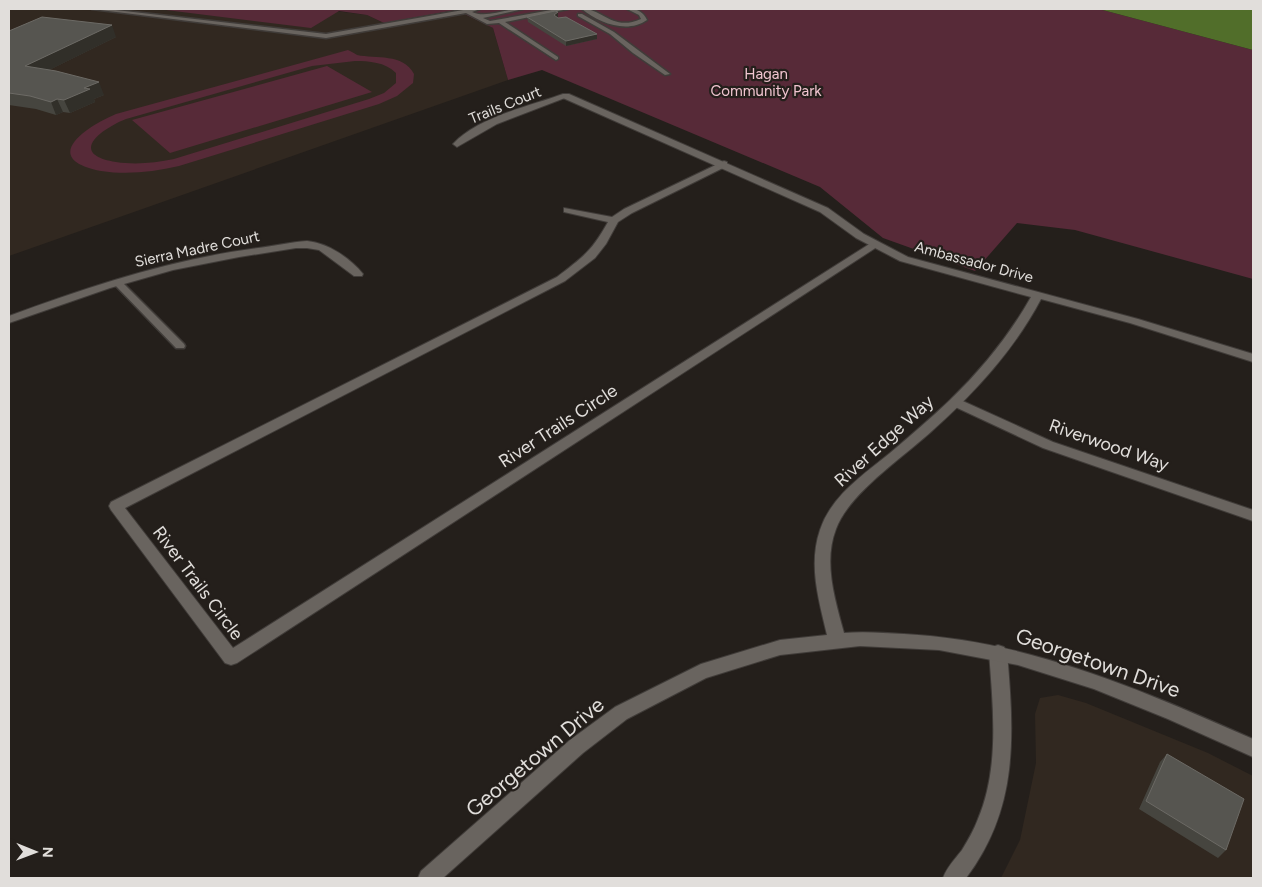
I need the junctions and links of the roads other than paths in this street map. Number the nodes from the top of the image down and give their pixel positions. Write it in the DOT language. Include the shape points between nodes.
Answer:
graph roads {
  1 [pos="95,9"];
  2 [pos="477,9"];
  3 [pos="520,9"];
  4 [pos="565,9"];
  5 [pos="585,9"];
  6 [pos="630,9"];
  7 [pos="467,10"];
  8 [pos="591,12"];
  9 [pos="478,17"];
  10 [pos="500,21"];
  11 [pos="556,58"];
  12 [pos="667,74"];
  13 [pos="566,96"];
  14 [pos="457,144"];
  15 [pos="724,164"];
  16 [pos="568,210"];
  17 [pos="614,220"];
  18 [pos="875,244"];
  19 [pos="358,274"];
  20 [pos="118,283"];
  21 [pos="1038,295"];
  22 [pos="9,320"];
  23 [pos="180,346"];
  24 [pos="1253,358"];
  25 [pos="956,402"];
  26 [pos="1253,516"];
  27 [pos="837,640"];
  28 [pos="998,652"];
  29 [pos="1253,748"];
  30 [pos="428,878"];
  31 [pos="953,878"];
  1 -- 7 [label="lane" via="316,35 339,35"];
  2 -- 7 [label="lane"];
  3 -- 9 [label="lane"];
  4 -- 10 [label="lane"];
  5 -- 8 [label="lane"];
  6 -- 8 [label="lane" via="641,14 644,20 616,23"];
  7 -- 9 [label="lane"];
  8 -- 12 [label="lane" via="577,16 612,33"];
  9 -- 10 [label="lane" via="489,23"];
  10 -- 11 [label="lane"];
  13 -- 14 [label="street, Trails Court" via="482,127"];
  13 -- 15 [label="street, Ambassador Drive"];
  15 -- 17 [label="street, River Trails Circle"];
  15 -- 18 [label="street, Ambassador Drive" via="824,210"];
  16 -- 17 [label="street"];
  17 -- 18 [label="street, River Trails Circle" via="591,256 562,278 116,506 231,658"];
  18 -- 21 [label="street, Ambassador Drive" via="920,265"];
  19 -- 20 [label="street, Sierra Madre Court" via="321,246 311,244 259,250 152,271"];
  20 -- 22 [label="street, Sierra Madre Court"];
  20 -- 23 [label="lane"];
  21 -- 24 [label="street, Ambassador Drive"];
  21 -- 25 [label="street, River Edge Way" via="998,357"];
  25 -- 26 [label="street, Riverwood Way" via="1049,446"];
  25 -- 27 [label="street, River Edge Way" via="848,496 834,515 822,562 824,588"];
  27 -- 28 [label="street, Georgetown Drive" via="926,640"];
  27 -- 30 [label="street, Georgetown Drive" via="785,646 742,657 660,690 582,742"];
  28 -- 29 [label="street, Georgetown Drive" via="1044,664 1130,694"];
  28 -- 31 [label="street" via="1004,734 1002,772 992,810 975,847"];
}
